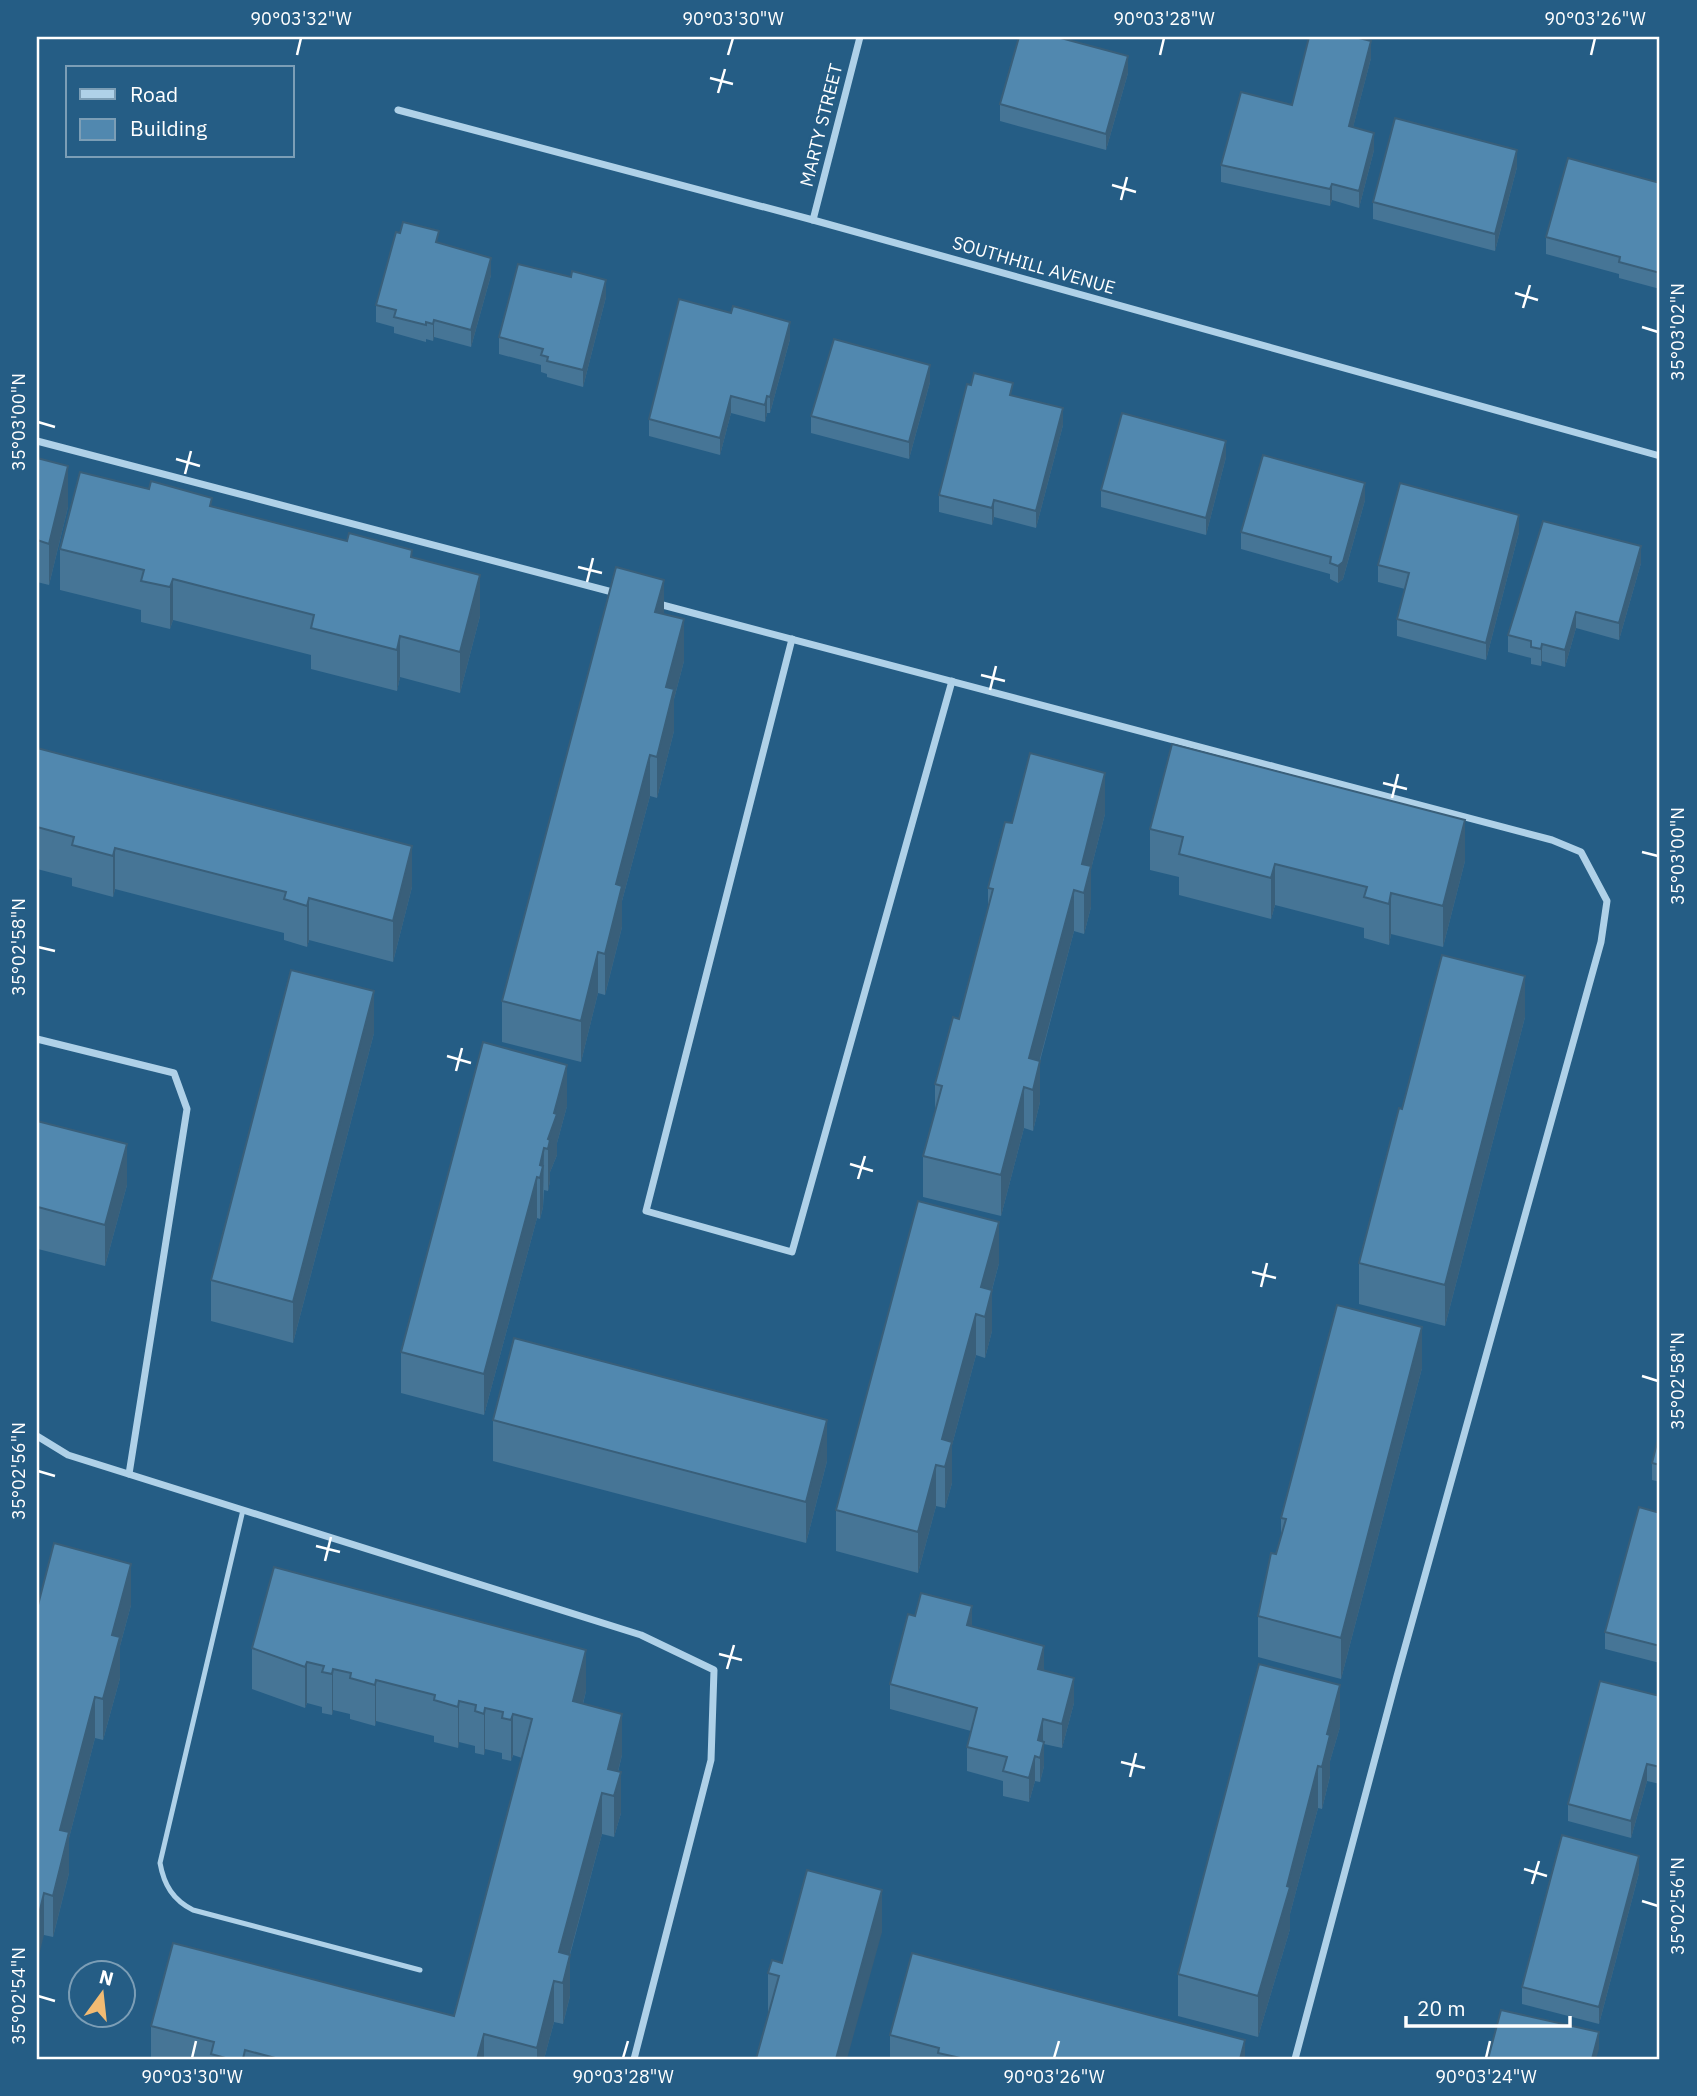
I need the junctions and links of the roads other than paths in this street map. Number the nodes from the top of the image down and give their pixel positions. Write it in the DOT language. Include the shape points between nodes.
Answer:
graph roads {
  1 [pos="860,37"];
  2 [pos="398,110"];
  3 [pos="813,220"];
  4 [pos="37,441"];
  5 [pos="1660,456"];
  6 [pos="631,597"];
  7 [pos="645,600"];
  8 [pos="792,639"];
  9 [pos="952,681"];
  10 [pos="37,1040"];
  11 [pos="37,1436"];
  12 [pos="130,1474"];
  13 [pos="243,1510"];
  14 [pos="420,1970"];
  15 [pos="634,2059"];
  16 [pos="1295,2059"];
  1 -- 3 [label="street, MARTY STREET"];
  2 -- 3 [label="street, SOUTHHILL AVENUE"];
  3 -- 5 [label="street, SOUTHHILL AVENUE"];
  4 -- 6 [label="street"];
  7 -- 8 [label="street"];
  8 -- 9 [label="street"];
  8 -- 9 [label="street" via="646,1211 792,1252"];
  9 -- 16 [label="street" via="1552,840 1581,852 1607,901 1601,942"];
  10 -- 12 [label="street" via="174,1073 187,1109"];
  11 -- 12 [label="street" via="68,1455"];
  12 -- 13 [label="street"];
  13 -- 14 [label="lane" via="160,1863 162,1876 175,1898 193,1910"];
  13 -- 15 [label="street" via="642,1635 713,1670 711,1760"];
}
